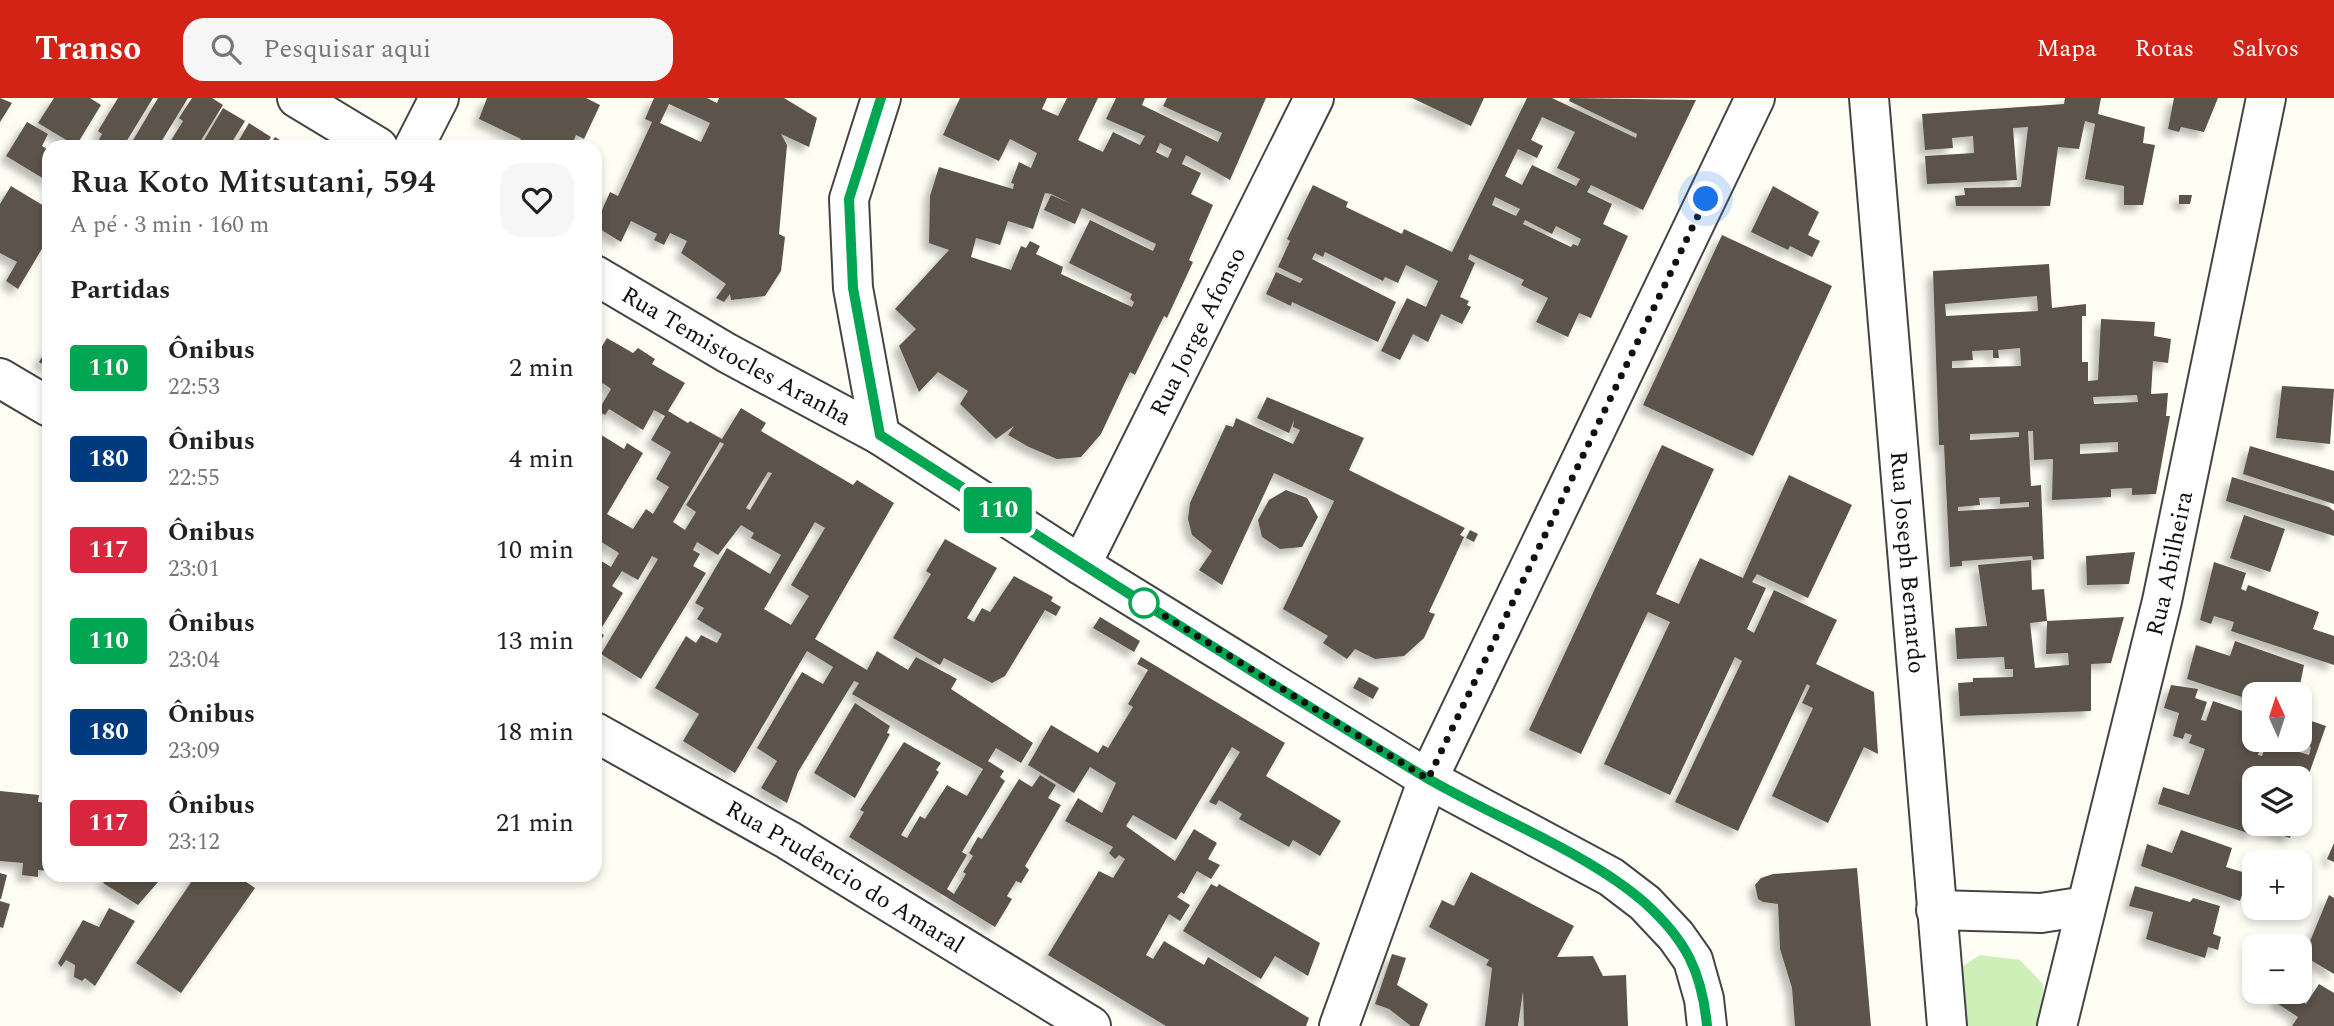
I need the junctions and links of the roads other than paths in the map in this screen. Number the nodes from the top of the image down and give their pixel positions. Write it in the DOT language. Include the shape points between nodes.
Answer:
graph roads {
  1 [pos="297,98"];
  2 [pos="439,98"];
  3 [pos="881,98"];
  4 [pos="1314,98"];
  5 [pos="1755,98"];
  6 [pos="1869,98"];
  7 [pos="2266,98"];
  8 [pos="366,140"];
  9 [pos="418,140"];
  10 [pos="602,279"];
  11 [pos="0,378"];
  12 [pos="42,403"];
  13 [pos="880,435"];
  14 [pos="1081,565"];
  15 [pos="602,736"];
  16 [pos="1428,779"];
  17 [pos="2085,906"];
  18 [pos="1936,910"];
  19 [pos="1091,1026"];
  20 [pos="1339,1026"];
  21 [pos="1707,1026"];
  22 [pos="1947,1026"];
  23 [pos="2057,1026"];
  1 -- 8 [label="street"];
  2 -- 9 [label="street"];
  3 -- 13 [label="street" via="849,199 853,288"];
  4 -- 14 [label="street, Rua Jorge Afonso"];
  5 -- 16 [label="street"];
  6 -- 18 [label="street, Rua Joseph Bernardo"];
  7 -- 17 [label="street, Rua Abilheira" via="2162,601"];
  10 -- 13 [label="street, Rua Temistocles Aranha"];
  11 -- 12 [label="street"];
  13 -- 14 [label="street, Rua Temistocles Aranha"];
  14 -- 16 [label="street, Rua Temistocles Aranha"];
  15 -- 19 [label="street, Rua Prudêncio do Amaral" via="788,840"];
  16 -- 20 [label="street"];
  16 -- 21 [label="street, Rua Temistocles Aranha" via="1611,877 1645,903 1693,960"];
  17 -- 18 [label="street" via="2041,913"];
  17 -- 23 [label="street, Rua Abilheira"];
  18 -- 22 [label="street, Rua Joseph Bernardo"];
}
